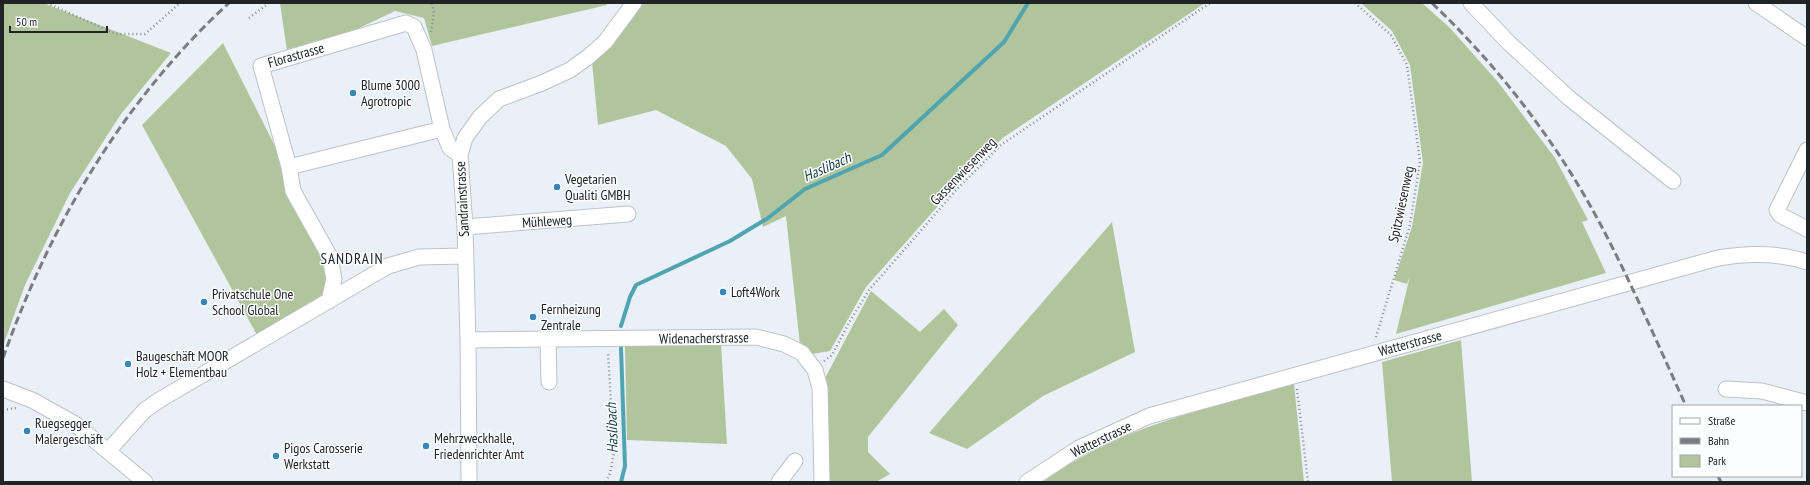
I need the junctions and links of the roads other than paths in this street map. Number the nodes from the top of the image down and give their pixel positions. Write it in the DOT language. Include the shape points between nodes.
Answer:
graph roads {
  1 [pos="634,3"];
  2 [pos="1471,3"];
  3 [pos="1756,3"];
  4 [pos="1807,38"];
  5 [pos="442,129"];
  6 [pos="1807,150"];
  7 [pos="460,155"];
  8 [pos="289,167"];
  9 [pos="1673,181"];
  10 [pos="628,214"];
  11 [pos="465,227"];
  12 [pos="1807,229"];
  13 [pos="465,256"];
  14 [pos="1807,262"];
  15 [pos="329,300"];
  16 [pos="468,340"];
  17 [pos="548,340"];
  18 [pos="549,382"];
  19 [pos="3,389"];
  20 [pos="1726,389"];
  21 [pos="1807,403"];
  22 [pos="108,450"];
  23 [pos="795,461"];
  24 [pos="145,482"];
  25 [pos="469,482"];
  26 [pos="779,482"];
  27 [pos="822,482"];
  28 [pos="1027,482"];
  1 -- 7 [label="street, Sandrainstrasse" via="605,42 570,70 499,99 480,117 465,138"];
  2 -- 9 [label="street" via="1509,43 1569,98"];
  3 -- 4 [label="street"];
  5 -- 7 [label="street, Florastrasse" via="450,148"];
  5 -- 8 [label="street"];
  5 -- 8 [label="street, Florastrasse" via="424,50 414,27 406,23 261,66"];
  6 -- 12 [label="street" via="1778,210 1780,216"];
  7 -- 11 [label="street, Sandrainstrasse"];
  8 -- 15 [label="street, Florastrasse" via="293,191 330,257 334,279"];
  10 -- 11 [label="street, Mühleweg"];
  11 -- 13 [label="street, Sandrainstrasse"];
  13 -- 15 [label="street" via="419,257 388,266"];
  13 -- 16 [label="street, Sandrainstrasse"];
  14 -- 28 [label="street, Watterstrasse" via="1761,254 1718,258 1149,416 1079,448"];
  15 -- 22 [label="street" via="145,410"];
  16 -- 17 [label="street, Widenacherstrasse"];
  16 -- 25 [label="street, Sandrainstrasse"];
  17 -- 18 [label="street"];
  17 -- 27 [label="street, Widenacherstrasse" via="756,337 784,344 802,353 815,370 820,388"];
  19 -- 22 [label="street" via="32,400 75,424"];
  20 -- 21 [label="street" via="1762,391"];
  22 -- 24 [label="street"];
  23 -- 26 [label="street"];
}
